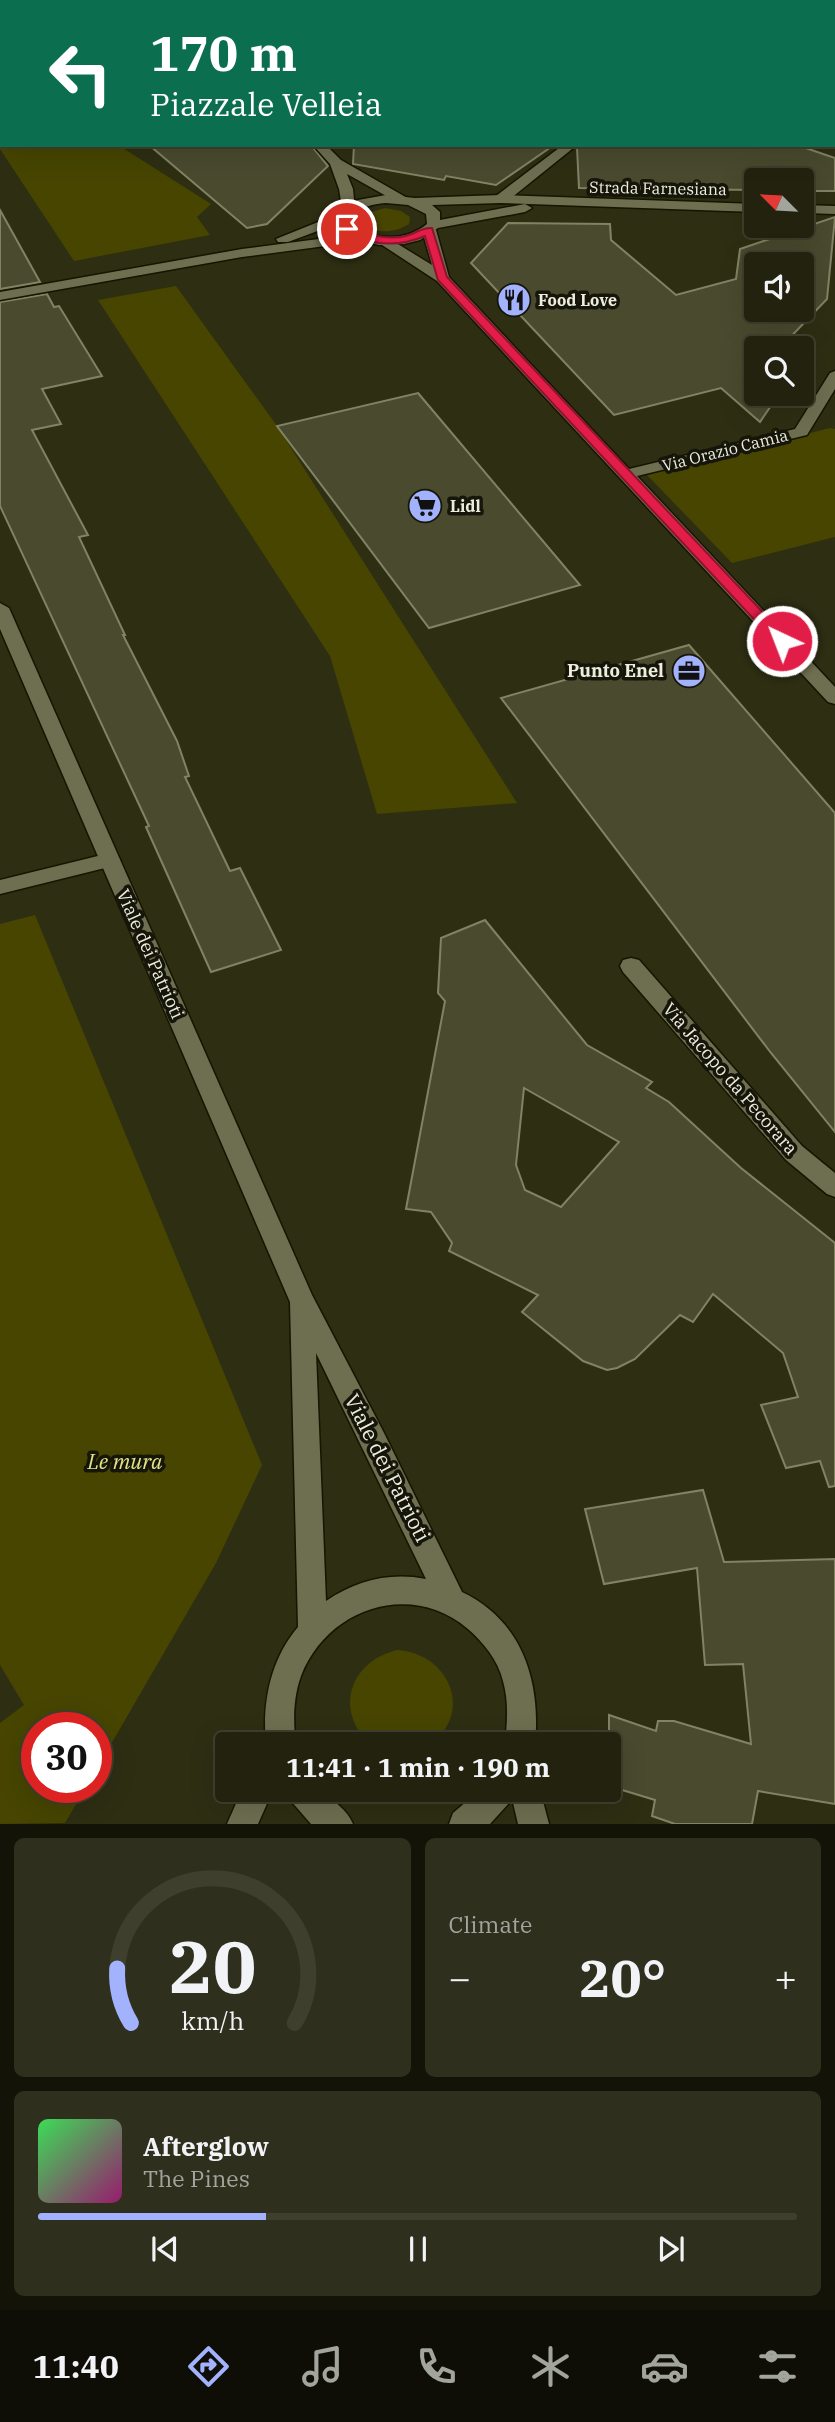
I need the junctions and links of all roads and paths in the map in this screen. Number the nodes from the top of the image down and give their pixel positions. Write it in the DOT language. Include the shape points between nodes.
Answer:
graph roads {
  1 [pos="321,147"];
  2 [pos="568,147"];
  3 [pos="336,163"];
  4 [pos="501,199"];
  5 [pos="409,201"];
  6 [pos="558,203"];
  7 [pos="744,208"];
  8 [pos="814,209"];
  9 [pos="835,210"];
  10 [pos="346,214"];
  11 [pos="431,228"];
  12 [pos="362,237"];
  13 [pos="383,241"];
  14 [pos="242,253"];
  15 [pos="442,278"];
  16 [pos="1,296"];
  17 [pos="835,376"];
  18 [pos="627,474"];
  19 [pos="0,608"];
  20 [pos="835,698"];
  21 [pos="110,860"];
  22 [pos="0,887"];
  23 [pos="631,966"];
  24 [pos="835,1187"];
  25 [pos="301,1299"];
  26 [pos="451,1600"];
  27 [pos="313,1629"];
  28 [pos="279,1732"];
  29 [pos="523,1732"];
  30 [pos="252,1802"];
  31 [pos="311,1802"];
  32 [pos="490,1802"];
  33 [pos="528,1802"];
  34 [pos="326,1821"];
  35 [pos="242,1824"];
  36 [pos="464,1824"];
  37 [pos="534,1824"];
  1 -- 3 [label="street"];
  2 -- 4 [label="street"];
  3 -- 5 [label="street"];
  3 -- 10 [label="street" via="346,189"];
  4 -- 5 [label="street, Strada Farnesiana"];
  4 -- 6 [label="street, Strada Farnesiana"];
  5 -- 10 [label="street, Strada Farnesiana" via="371,200"];
  5 -- 11 [label="street" via="432,212"];
  6 -- 7 [label="street, Strada Farnesiana"];
  6 -- 11 [label="street, Strada Farnesiana"];
  8 -- 9 [label="street"];
  10 -- 12 [label="street" via="347,229"];
  10 -- 14 [label="street"];
  11 -- 13 [label="street, Strada Farnesiana" via="409,239"];
  11 -- 15 [label="street"];
  12 -- 13 [label="street"];
  12 -- 14 [label="street"];
  13 -- 15 [label="street"];
  14 -- 16 [label="street"];
  15 -- 18 [label="street"];
  17 -- 18 [label="street, Via Orazio Camia" via="801,432"];
  18 -- 20 [label="street"];
  19 -- 21 [label="street, Viale dei Patrioti"];
  21 -- 22 [label="street"];
  21 -- 25 [label="street, Viale dei Patrioti"];
  23 -- 24 [label="street, Via Jacopo da Pecorara" via="794,1153"];
  25 -- 26 [label="street, Viale dei Patrioti"];
  25 -- 27 [label="street, Viale dei Patrioti"];
  26 -- 27 [label="street" via="416,1591 374,1592 344,1605"];
  26 -- 29 [label="street" via="482,1620 506,1648 520,1683"];
  27 -- 28 [label="street" via="290,1662 278,1701"];
  30 -- 35 [label="street"];
  31 -- 34 [label="street"];
  32 -- 36 [label="street"];
  33 -- 37 [label="street"];
}
